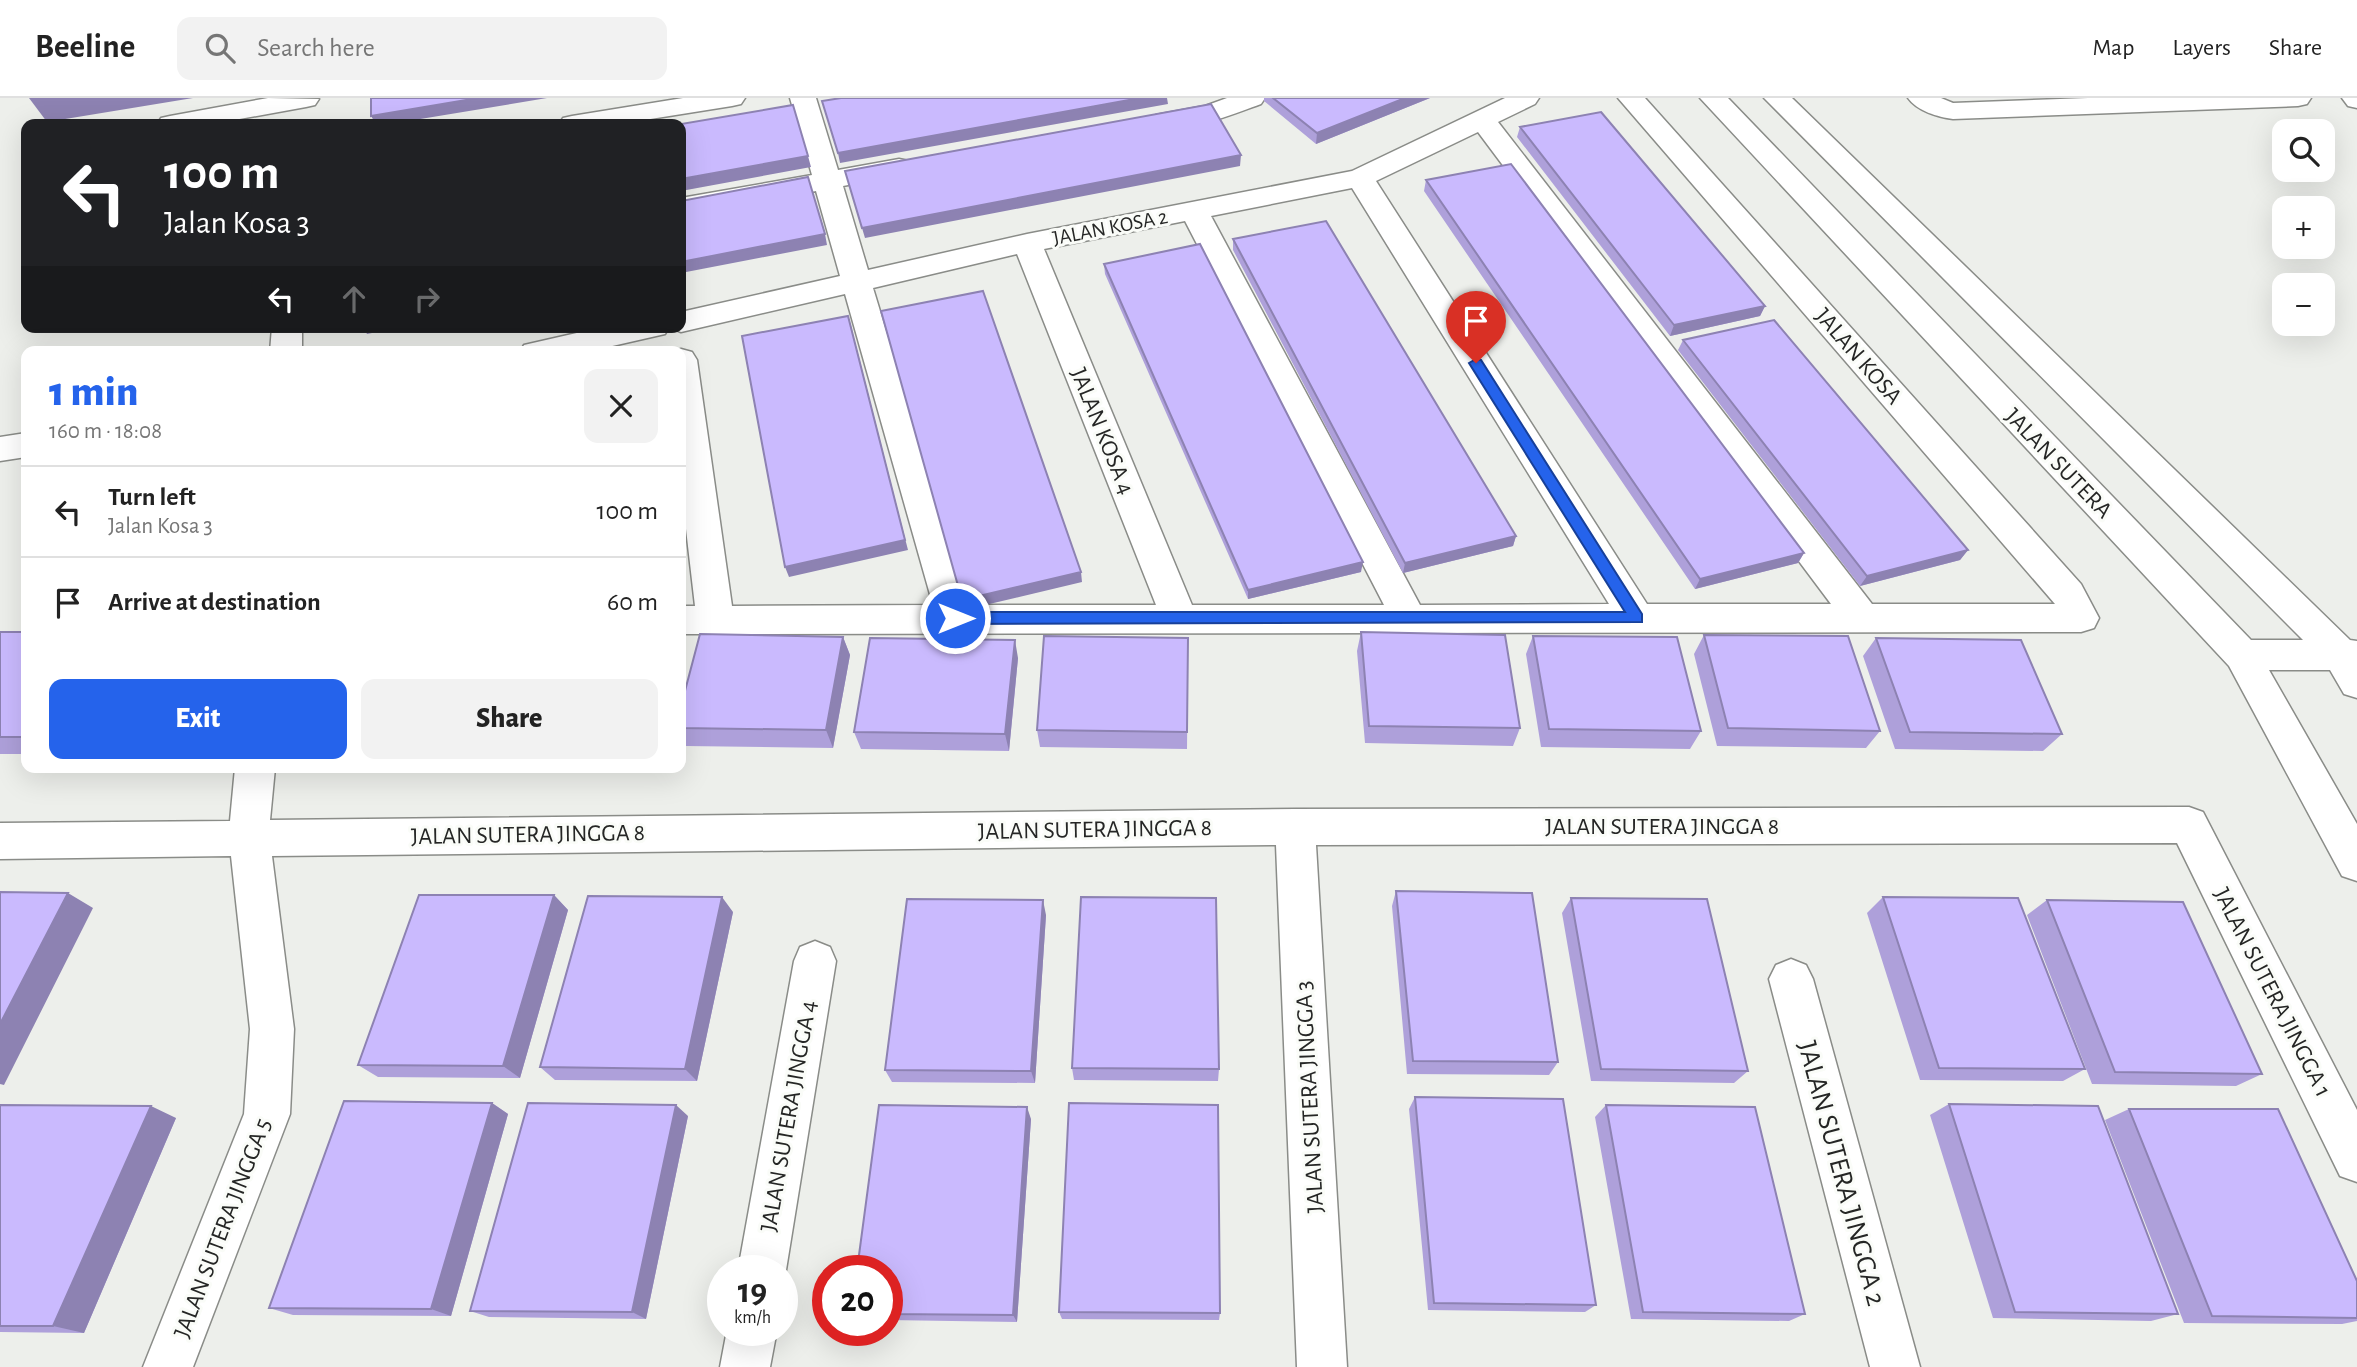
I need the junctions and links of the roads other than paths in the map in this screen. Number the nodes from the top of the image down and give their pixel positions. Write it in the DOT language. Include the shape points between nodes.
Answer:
graph roads {
  1 [pos="306,98"];
  2 [pos="732,98"];
  3 [pos="803,98"];
  4 [pos="1252,98"];
  5 [pos="1526,98"];
  6 [pos="1632,98"];
  7 [pos="1713,98"];
  8 [pos="1777,98"];
  9 [pos="2298,98"];
  10 [pos="2125,101"];
  11 [pos="1929,102"];
  12 [pos="196,119"];
  13 [pos="304,119"];
  14 [pos="603,119"];
  15 [pos="1482,119"];
  16 [pos="1145,125"];
  17 [pos="918,164"];
  18 [pos="1360,178"];
  19 [pos="825,180"];
  20 [pos="686,206"];
  21 [pos="1194,211"];
  22 [pos="1027,243"];
  23 [pos="857,282"];
  24 [pos="686,321"];
  25 [pos="625,333"];
  26 [pos="563,346"];
  27 [pos="686,436"];
  28 [pos="21,446"];
  29 [pos="0,449"];
  30 [pos="698,618"];
  31 [pos="955,618"];
  32 [pos="1179,618"];
  33 [pos="1409,618"];
  34 [pos="1636,618"];
  35 [pos="1861,618"];
  36 [pos="2242,655"];
  37 [pos="2351,664"];
  38 [pos="255,773"];
  39 [pos="2189,825"];
  40 [pos="1295,827"];
  41 [pos="249,836"];
  42 [pos="0,841"];
  43 [pos="2357,863"];
  44 [pos="815,961"];
  45 [pos="1791,979"];
  46 [pos="2357,1159"];
  47 [pos="765,1255"];
  48 [pos="749,1346"];
  49 [pos="168,1367"];
  50 [pos="745,1367"];
  51 [pos="1322,1367"];
  52 [pos="1895,1367"];
  1 -- 12 [label="street"];
  1 -- 13 [label="street"];
  2 -- 14 [label="street"];
  3 -- 19 [label="street"];
  4 -- 16 [label="street" via="1212,113"];
  5 -- 15 [label="street, JALAN KOSA 2"];
  6 -- 35 [label="street, JALAN KOSA" via="2068,593 2081,618"];
  7 -- 36 [label="street, JALAN SUTERA"];
  8 -- 37 [label="street"];
  9 -- 10 [label="street"];
  10 -- 11 [label="street" via="1953,111"];
  15 -- 18 [label="street, JALAN KOSA 2"];
  15 -- 35 [label="street"];
  17 -- 19 [label="street"];
  18 -- 21 [label="street, JALAN KOSA 2"];
  18 -- 34 [label="street"];
  19 -- 20 [label="street"];
  19 -- 23 [label="street"];
  21 -- 22 [label="street, JALAN KOSA 2"];
  21 -- 33 [label="street"];
  22 -- 23 [label="street, JALAN KOSA 2"];
  22 -- 32 [label="street, JALAN KOSA 4"];
  23 -- 24 [label="street, JALAN KOSA 2"];
  23 -- 31 [label="street"];
  25 -- 26 [label="street"];
  27 -- 30 [label="street"];
  28 -- 29 [label="street"];
  30 -- 31 [label="street"];
  31 -- 32 [label="street"];
  32 -- 33 [label="street"];
  33 -- 34 [label="street"];
  34 -- 35 [label="street"];
  36 -- 37 [label="street"];
  36 -- 43 [label="street, JALAN SUTERA"];
  38 -- 41 [label="street, JALAN SUTERA JINGGA 5"];
  39 -- 40 [label="street, JALAN SUTERA JINGGA 8"];
  39 -- 46 [label="street, JALAN SUTERA JINGGA 1"];
  40 -- 41 [label="street, JALAN SUTERA JINGGA 8"];
  40 -- 51 [label="street, JALAN SUTERA JINGGA 3"];
  41 -- 42 [label="street, JALAN SUTERA JINGGA 8"];
  41 -- 49 [label="street, JALAN SUTERA JINGGA 5" via="272,1029 267,1114"];
  44 -- 47 [label="street, JALAN SUTERA JINGGA 4"];
  45 -- 52 [label="street, JALAN SUTERA JINGGA 2"];
  48 -- 50 [label="street"];
}
